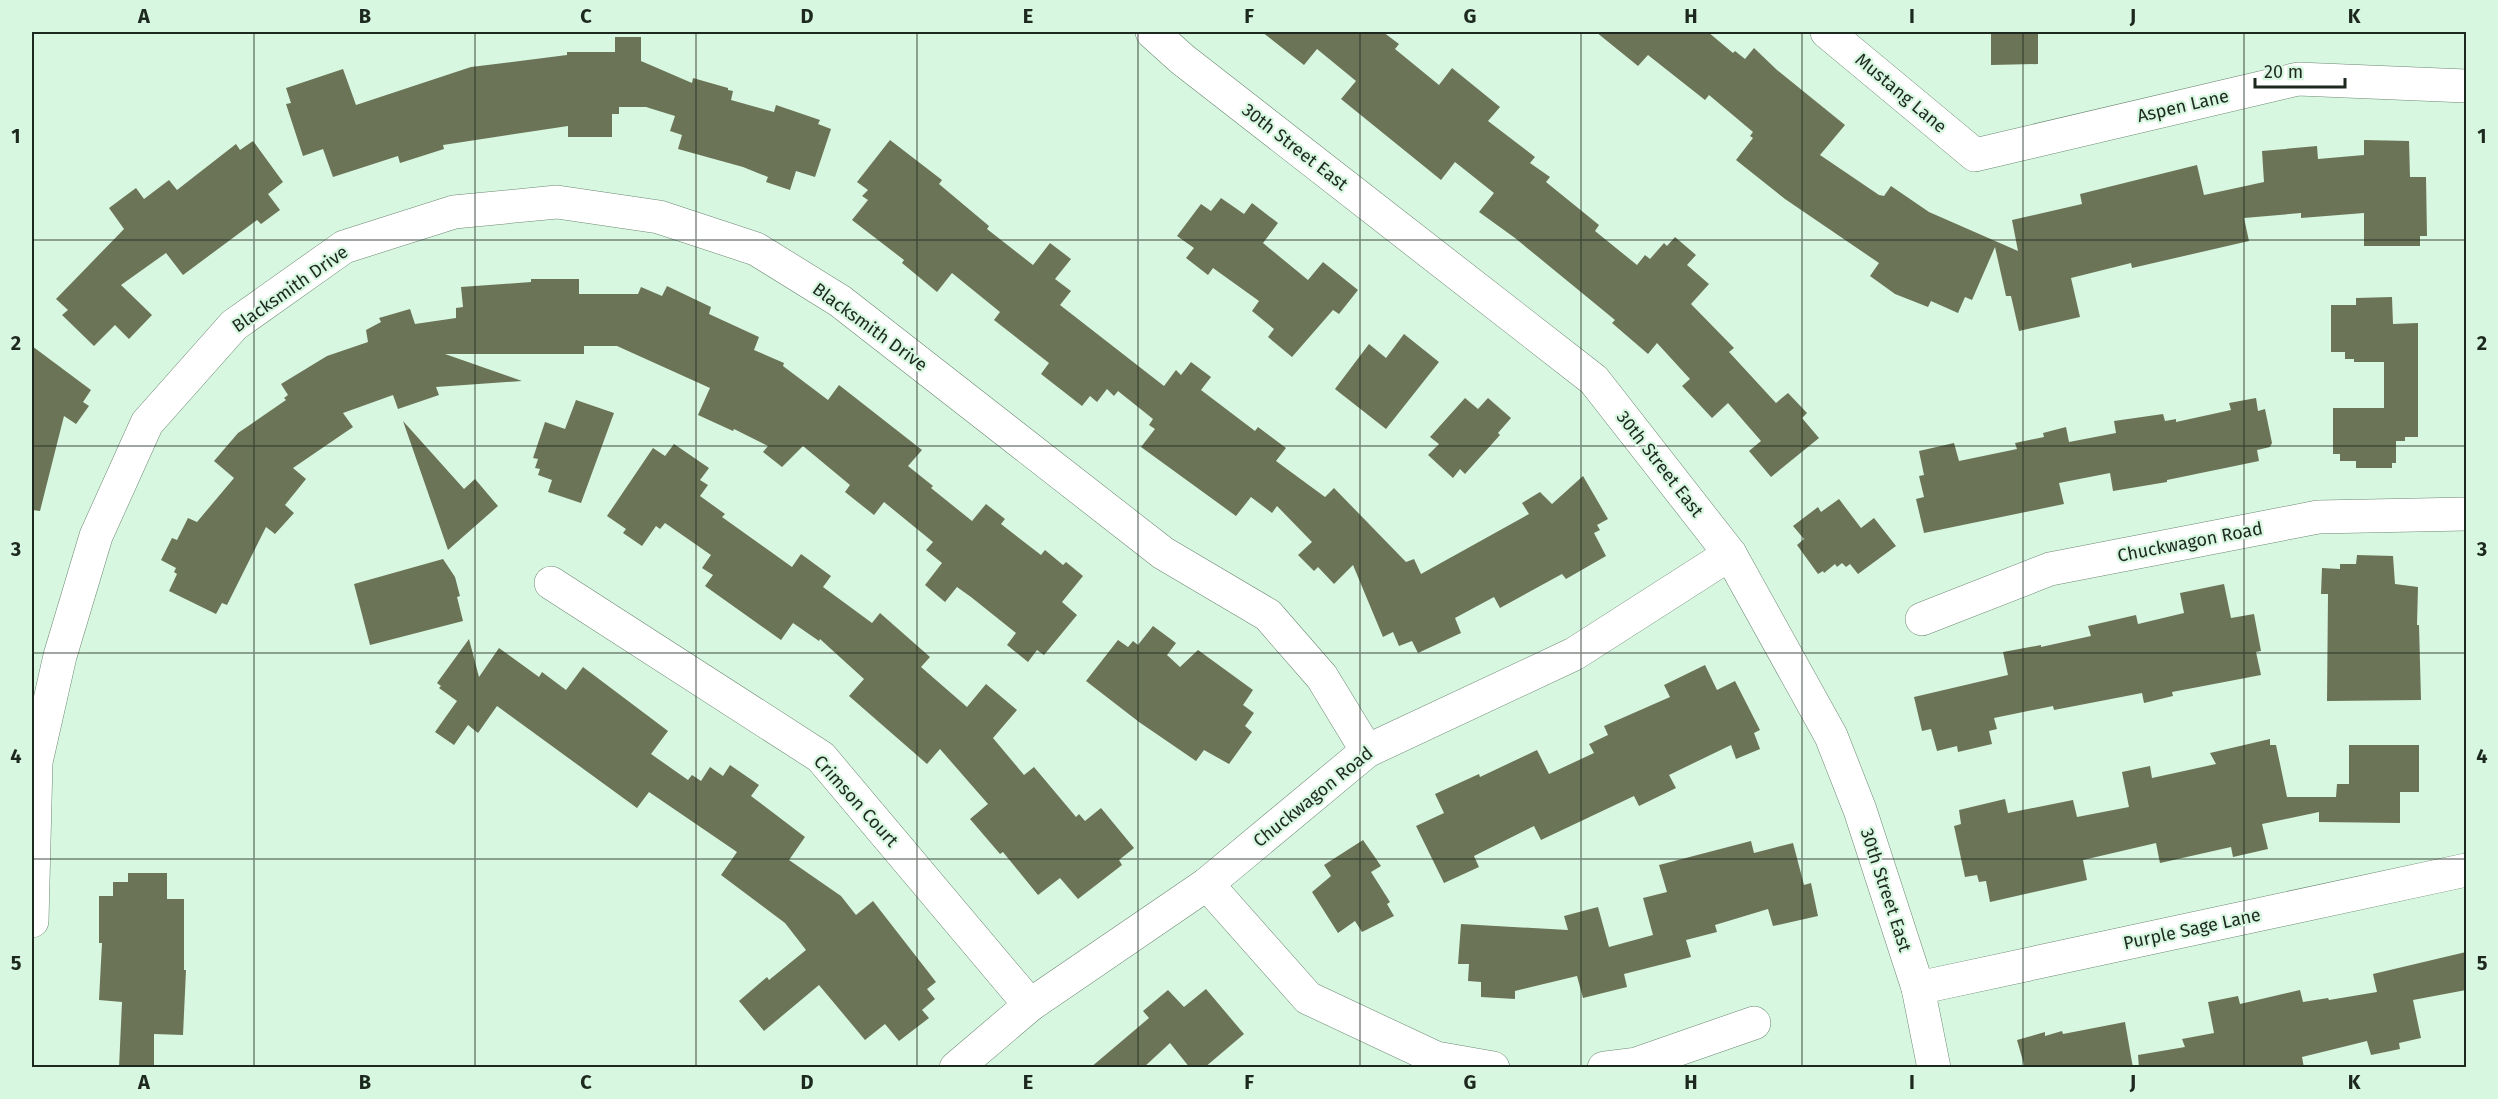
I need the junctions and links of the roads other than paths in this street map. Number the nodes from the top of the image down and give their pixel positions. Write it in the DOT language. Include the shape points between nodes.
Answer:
graph roads {
  1 [pos="1152,32"];
  2 [pos="1827,32"];
  3 [pos="2466,86"];
  4 [pos="1975,155"];
  5 [pos="2466,513"];
  6 [pos="1730,554"];
  7 [pos="551,583"];
  8 [pos="1922,619"];
  9 [pos="1366,751"];
  10 [pos="2466,870"];
  11 [pos="1207,885"];
  12 [pos="32,921"];
  13 [pos="1918,988"];
  14 [pos="1030,1005"];
  15 [pos="1754,1023"];
  16 [pos="956,1068"];
  17 [pos="1493,1068"];
  18 [pos="1604,1068"];
  19 [pos="1934,1068"];
  1 -- 6 [label="street, 30th Street East" via="1594,380"];
  2 -- 4 [label="street, Mustang Lane"];
  3 -- 4 [label="street, Aspen Lane" via="2298,79"];
  5 -- 8 [label="street, Chuckwagon Road" via="2318,517 2050,569"];
  6 -- 9 [label="street, Chuckwagon Road" via="1574,654"];
  6 -- 13 [label="street, 30th Street East" via="1831,736 1860,810"];
  7 -- 14 [label="street, Crimson Court" via="821,757"];
  9 -- 11 [label="street, Chuckwagon Road"];
  9 -- 12 [label="street, Blacksmith Drive" via="1322,677 1268,615 1163,553 840,301 756,249 659,217 557,202 454,212 344,247 234,325 147,423 96,536 60,656 36,762"];
  10 -- 13 [label="street, Purple Sage Lane"];
  11 -- 14 [label="street, Chuckwagon Road"];
  11 -- 17 [label="street" via="1308,998 1436,1058"];
  13 -- 19 [label="street, 30th Street East"];
  14 -- 16 [label="street, Chuckwagon Road"];
  15 -- 18 [label="street" via="1636,1064"];
}
